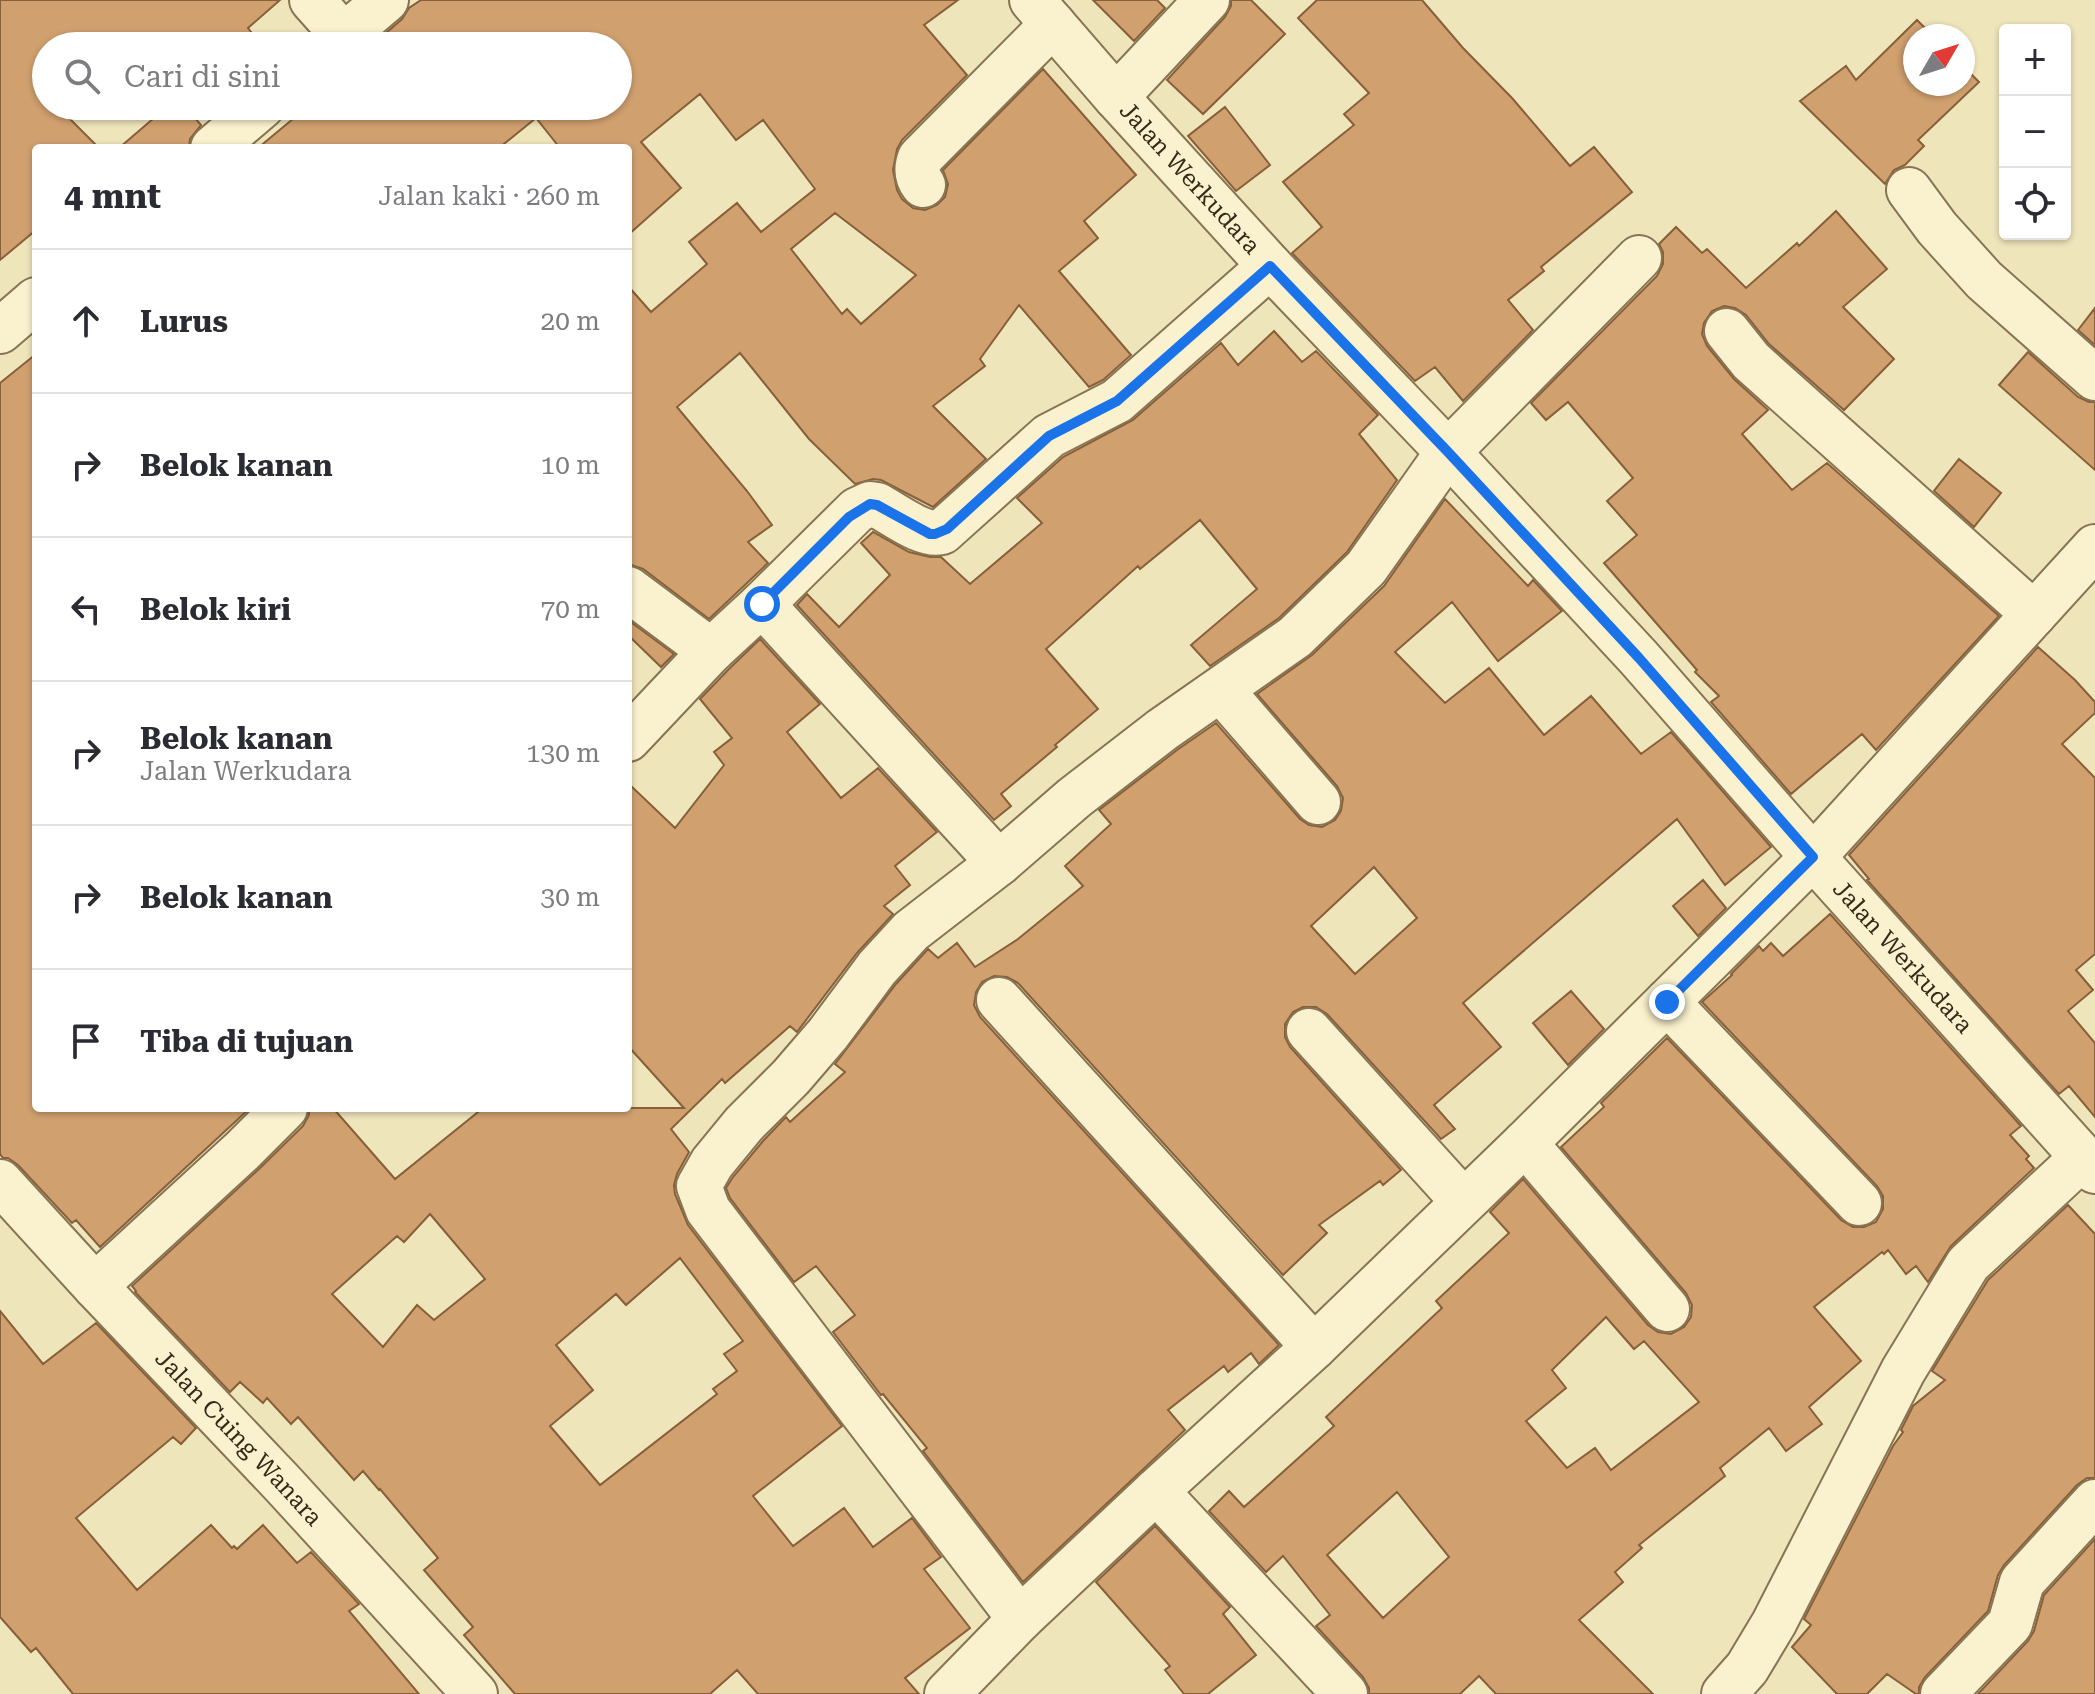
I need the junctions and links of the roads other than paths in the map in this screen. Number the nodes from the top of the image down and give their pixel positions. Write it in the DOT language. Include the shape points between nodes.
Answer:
graph roads {
  1 [pos="312,0"];
  2 [pos="386,0"];
  3 [pos="1207,0"];
  4 [pos="1042,12"];
  5 [pos="332,32"];
  6 [pos="349,32"];
  7 [pos="1116,97"];
  8 [pos="246,120"];
  9 [pos="218,144"];
  10 [pos="923,185"];
  11 [pos="1909,190"];
  12 [pos="1639,258"];
  13 [pos="1270,266"];
  14 [pos="32,303"];
  15 [pos="0,331"];
  16 [pos="1727,331"];
  17 [pos="2095,378"];
  18 [pos="1448,452"];
  19 [pos="2095,547"];
  20 [pos="632,592"];
  21 [pos="762,604"];
  22 [pos="2034,614"];
  23 [pos="711,651"];
  24 [pos="1221,690"];
  25 [pos="632,735"];
  26 [pos="1318,802"];
  27 [pos="1813,857"];
  28 [pos="999,863"];
  29 [pos="999,1000"];
  30 [pos="1667,1002"];
  31 [pos="1309,1031"];
  32 [pos="281,1112"];
  33 [pos="1525,1143"];
  34 [pos="2089,1164"];
  35 [pos="0,1182"];
  36 [pos="1463,1201"];
  37 [pos="1859,1203"];
  38 [pos="95,1286"];
  39 [pos="1667,1309"];
  40 [pos="1314,1347"];
  41 [pos="1156,1491"];
  42 [pos="2095,1502"];
  43 [pos="1020,1619"];
  44 [pos="475,1694"];
  45 [pos="947,1694"];
  46 [pos="1345,1694"];
  47 [pos="1724,1694"];
  48 [pos="1943,1694"];
  1 -- 5 [label="street"];
  2 -- 6 [label="street"];
  3 -- 7 [label="street"];
  4 -- 7 [label="street, Jalan Werkudara"];
  4 -- 10 [label="street" via="920,158 918,178"];
  7 -- 13 [label="street, Jalan Werkudara"];
  8 -- 9 [label="street"];
  11 -- 17 [label="street" via="1984,280"];
  12 -- 18 [label="street"];
  13 -- 18 [label="street, Jalan Werkudara"];
  13 -- 21 [label="street" via="1117,401 1049,436 947,529 930,534 870,504 849,517"];
  14 -- 15 [label="street"];
  16 -- 22 [label="street" via="1751,361"];
  18 -- 24 [label="street" via="1366,568 1295,637"];
  18 -- 27 [label="street, Jalan Werkudara"];
  19 -- 22 [label="street"];
  20 -- 23 [label="street"];
  21 -- 23 [label="street"];
  21 -- 28 [label="street"];
  22 -- 27 [label="street"];
  23 -- 25 [label="street"];
  24 -- 26 [label="street"];
  24 -- 28 [label="street" via="1087,788"];
  27 -- 30 [label="street"];
  27 -- 34 [label="street, Jalan Werkudara"];
  28 -- 43 [label="street" via="902,940 828,1034 744,1124 699,1186 708,1210"];
  29 -- 40 [label="street"];
  30 -- 33 [label="street"];
  30 -- 37 [label="street"];
  31 -- 36 [label="street"];
  32 -- 38 [label="street"];
  33 -- 36 [label="street"];
  33 -- 39 [label="street"];
  34 -- 47 [label="street" via="1968,1264 1903,1371 1774,1623"];
  35 -- 38 [label="street, Jalan Cuing Wanara"];
  36 -- 40 [label="street"];
  38 -- 44 [label="street, Jalan Cuing Wanara"];
  40 -- 41 [label="street"];
  41 -- 43 [label="street"];
  41 -- 46 [label="street"];
  42 -- 48 [label="street" via="2022,1582 2010,1624"];
  43 -- 45 [label="street"];
}
